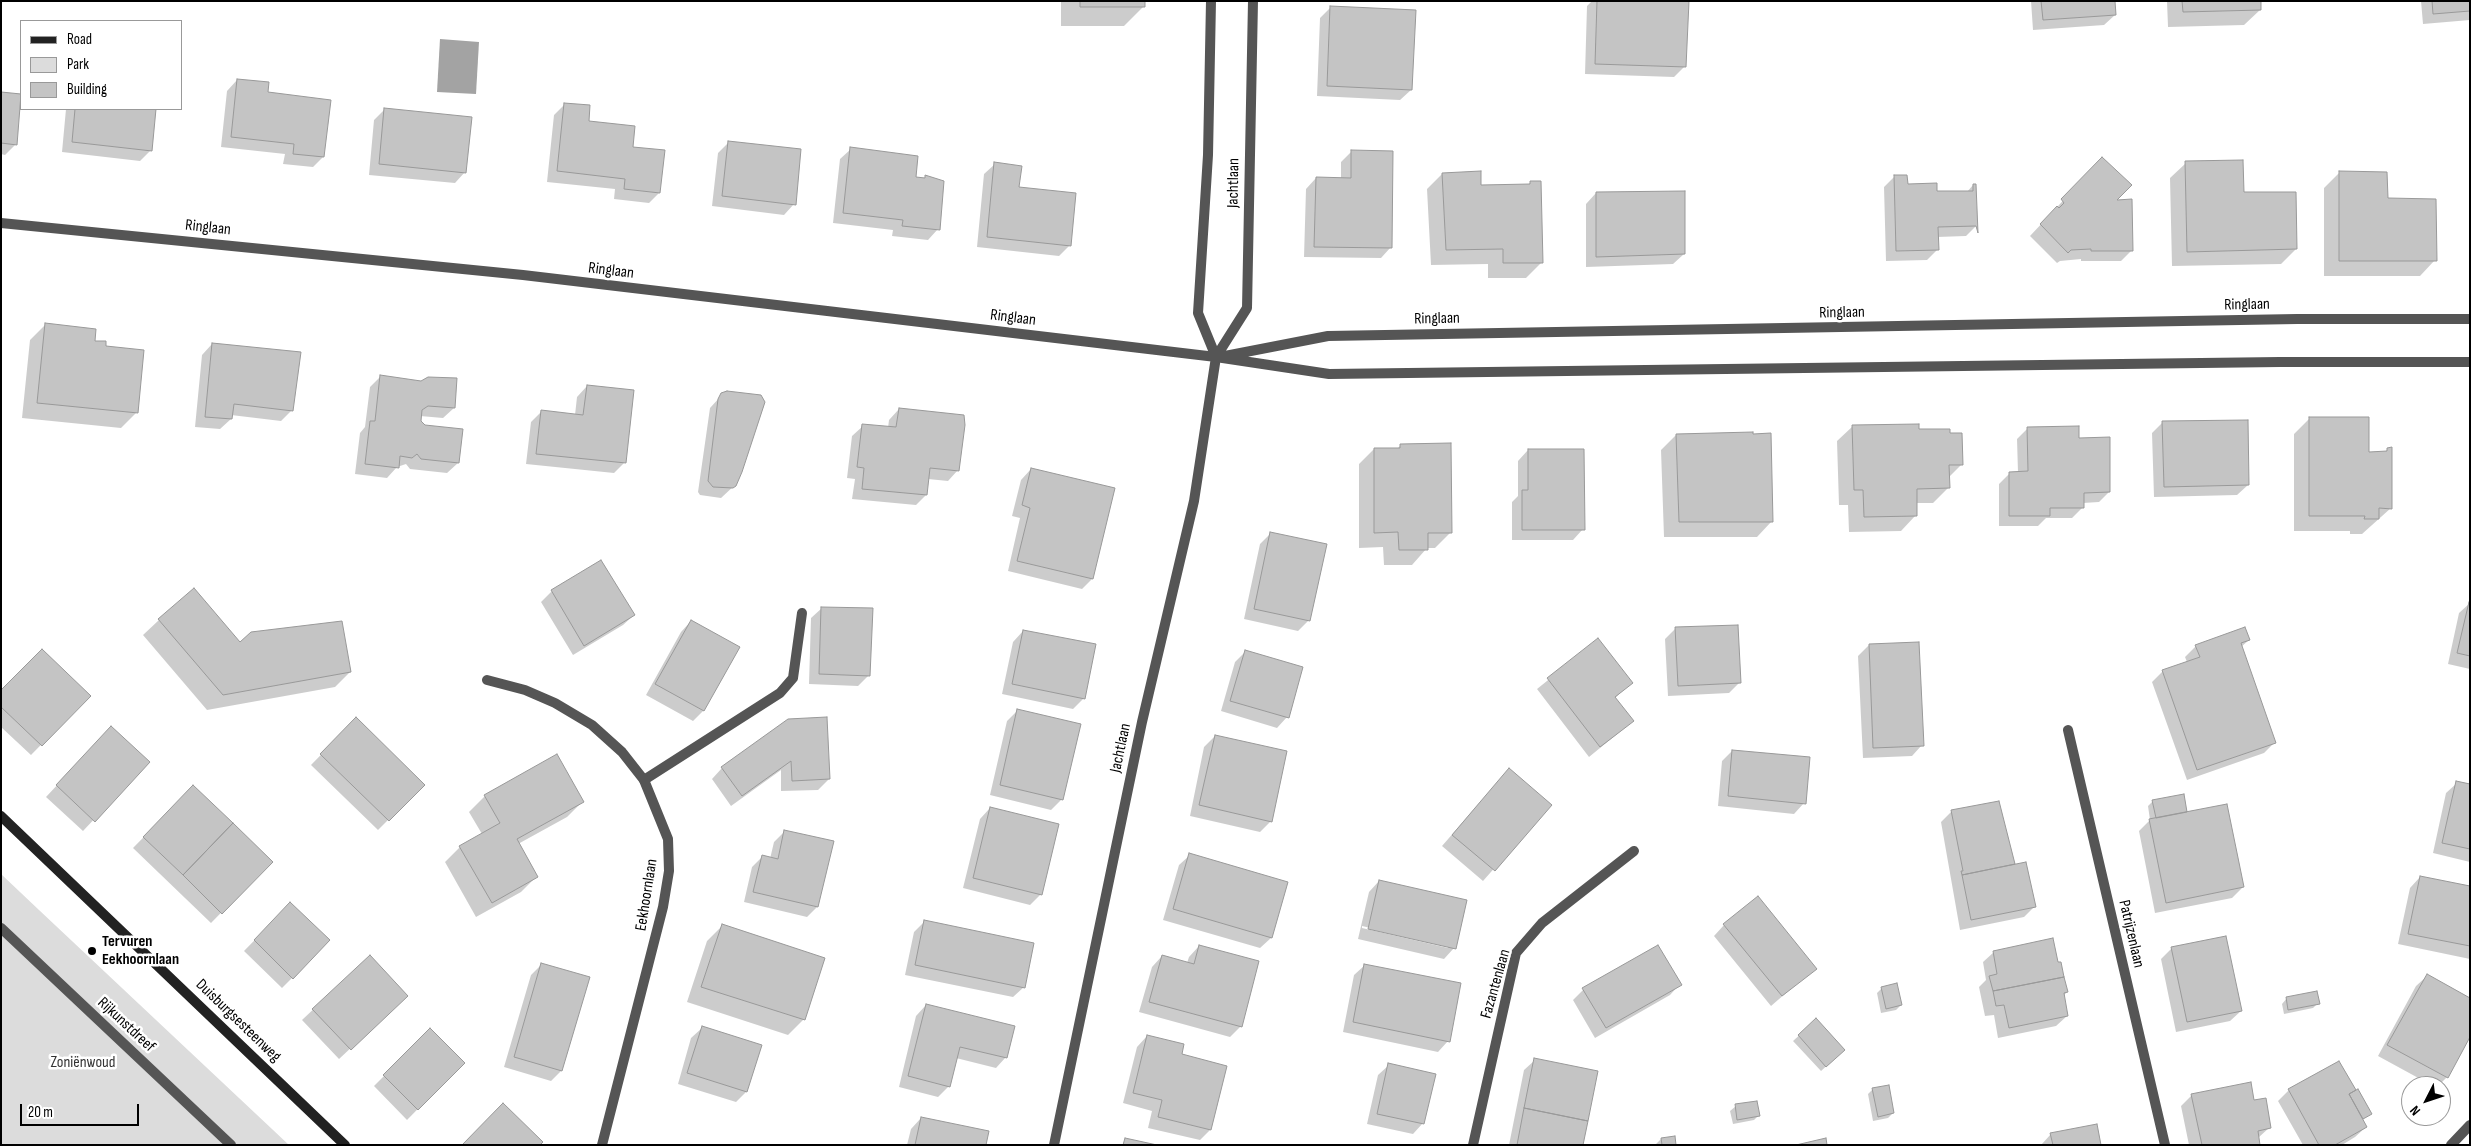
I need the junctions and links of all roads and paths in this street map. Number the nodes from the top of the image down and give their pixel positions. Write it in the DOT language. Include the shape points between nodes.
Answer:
graph roads {
  1 [pos="1211,1"];
  2 [pos="1253,1"];
  3 [pos="1,223"];
  4 [pos="2470,319"];
  5 [pos="1216,357"];
  6 [pos="2470,362"];
  7 [pos="802,613"];
  8 [pos="487,680"];
  9 [pos="2068,730"];
  10 [pos="644,780"];
  11 [pos="1,816"];
  12 [pos="1634,852"];
  13 [pos="1,928"];
  14 [pos="2470,1125"];
  15 [pos="231,1145"];
  16 [pos="345,1145"];
  17 [pos="602,1145"];
  18 [pos="1054,1145"];
  19 [pos="1473,1145"];
  20 [pos="2165,1145"];
  21 [pos="2451,1145"];
  1 -- 5 [label="street, Jachtlaan" via="1208,156 1198,313"];
  2 -- 5 [label="street, Jachtlaan" via="1247,308"];
  3 -- 5 [label="street, Ringlaan" via="523,275"];
  4 -- 5 [label="street, Ringlaan" via="2296,319 1328,336"];
  5 -- 6 [label="street, Ringlaan" via="1329,374"];
  5 -- 18 [label="street, Jachtlaan" via="1194,501 1142,722"];
  7 -- 10 [label="street" via="793,678 780,693"];
  8 -- 10 [label="street, Eekhoornlaan" via="525,690 592,725 622,752"];
  9 -- 20 [label="street, Patrijzenlaan"];
  10 -- 17 [label="street, Eekhoornlaan" via="668,839 669,871 663,907"];
  11 -- 16 [label="street, Duisburgsesteenweg"];
  12 -- 19 [label="street, Fazantenlaan" via="1542,923 1516,953"];
  13 -- 15 [label="street, Rijkunstdreef"];
  14 -- 21 [label="street"];
}
